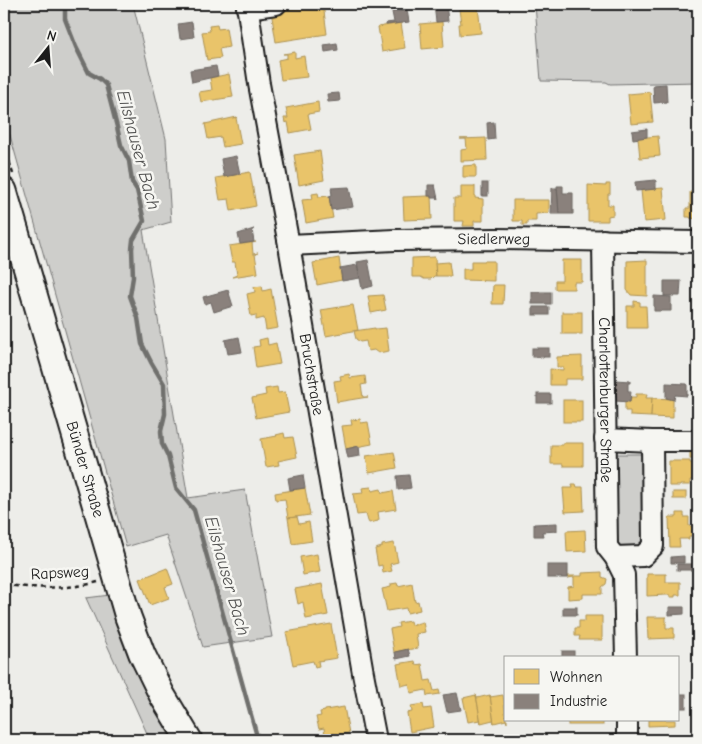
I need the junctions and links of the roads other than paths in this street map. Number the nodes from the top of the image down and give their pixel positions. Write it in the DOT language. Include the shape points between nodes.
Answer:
graph roads {
  1 [pos="276,4"];
  2 [pos="247,6"];
  3 [pos="4,191"];
  4 [pos="603,240"];
  5 [pos="698,242"];
  6 [pos="289,245"];
  7 [pos="605,439"];
  8 [pos="652,441"];
  9 [pos="698,441"];
  10 [pos="615,557"];
  11 [pos="626,656"];
  12 [pos="627,722"];
  13 [pos="189,740"];
  14 [pos="376,740"];
  15 [pos="627,740"];
  1 -- 2 [label="street, Bruchstraße"];
  2 -- 6 [label="street, Bruchstraße"];
  3 -- 13 [label="main road, Bünder Straße" via="128,617 162,695"];
  4 -- 5 [label="street, Siedlerweg"];
  4 -- 6 [label="street, Siedlerweg" via="395,240"];
  4 -- 7 [label="street, Charlottenburger Straße"];
  6 -- 14 [label="street, Bruchstraße"];
  7 -- 8 [label="street"];
  7 -- 10 [label="street, Charlottenburger Straße" via="607,547"];
  8 -- 9 [label="street"];
  8 -- 10 [label="street" via="653,546 643,556"];
  10 -- 11 [label="street, Charlottenburger Straße" via="624,575"];
  12 -- 15 [label="street"];
}
